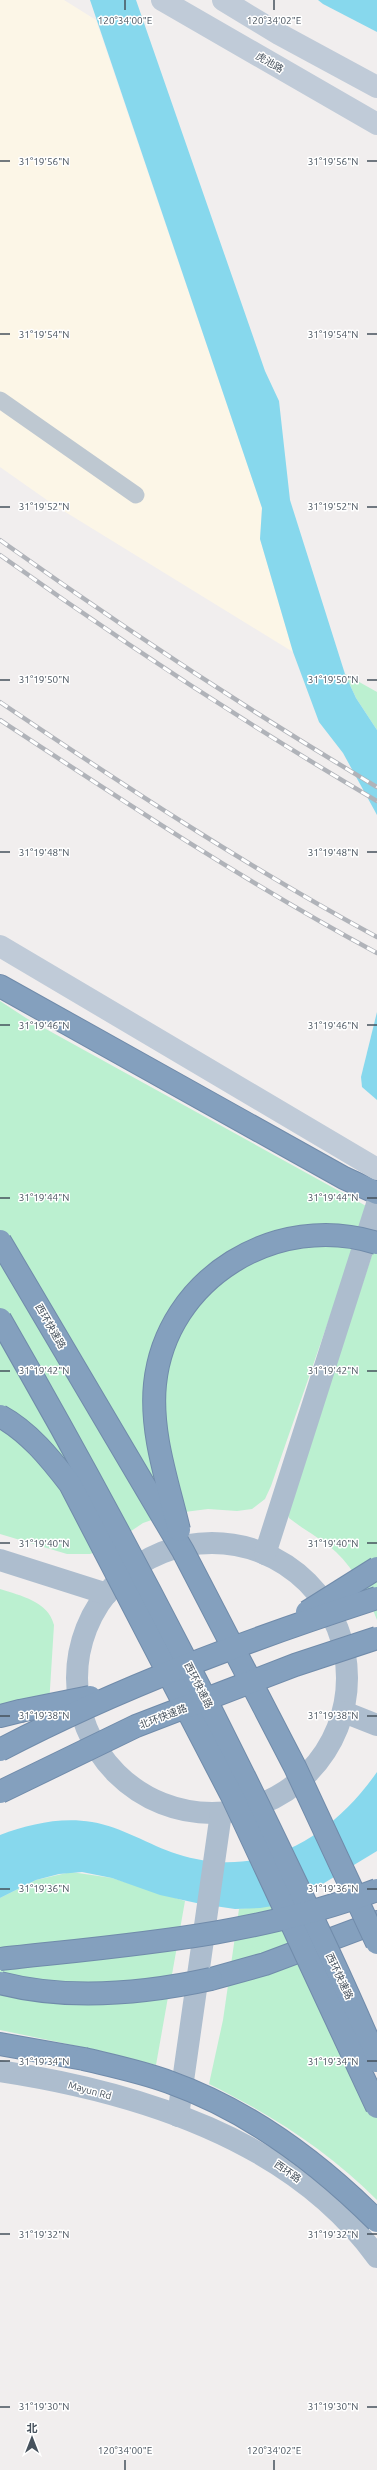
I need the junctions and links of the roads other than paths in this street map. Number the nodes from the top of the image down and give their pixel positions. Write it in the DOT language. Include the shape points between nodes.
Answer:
graph roads {
  1 [pos="162,0"];
  2 [pos="223,0"];
  3 [pos="377,88"];
  4 [pos="377,124"];
  5 [pos="0,400"];
  6 [pos="136,495"];
  7 [pos="0,946"];
  8 [pos="0,986"];
  9 [pos="377,1169"];
  10 [pos="344,1178"];
  11 [pos="377,1193"];
  12 [pos="377,1199"];
  13 [pos="377,1204"];
  14 [pos="0,1241"];
  15 [pos="377,1243"];
  16 [pos="0,1319"];
  17 [pos="0,1416"];
  18 [pos="183,1551"];
  19 [pos="265,1554"];
  20 [pos="0,1560"];
  21 [pos="377,1568"];
  22 [pos="107,1594"];
  23 [pos="377,1598"];
  24 [pos="280,1629"];
  25 [pos="377,1638"];
  26 [pos="124,1691"];
  27 [pos="344,1712"];
  28 [pos="0,1716"];
  29 [pos="377,1725"];
  30 [pos="0,1750"];
  31 [pos="0,1792"];
  32 [pos="221,1813"];
  33 [pos="377,1890"];
  34 [pos="377,1922"];
  35 [pos="377,1943"];
  36 [pos="0,1959"];
  37 [pos="0,1983"];
  38 [pos="0,2044"];
  39 [pos="377,2061"];
  40 [pos="0,2071"];
  41 [pos="377,2107"];
  42 [pos="178,2116"];
  43 [pos="377,2221"];
  44 [pos="377,2257"];
  1 -- 4 [label="street, 虎池路"];
  2 -- 3 [label="street"];
  5 -- 6 [label="street"];
  7 -- 9 [label="street"];
  8 -- 10 [label="highway"];
  10 -- 11 [label="highway"];
  10 -- 12 [label="highway"];
  13 -- 19 [label="main road"];
  14 -- 18 [label="highway, 西环快速路, bridge"];
  15 -- 18 [label="highway, bridge" via="352,1237 320,1235 267,1245 247,1253 217,1272 200,1287 178,1316 158,1364 154,1414"];
  16 -- 39 [label="highway, 西环快速路, bridge" via="57,1418 197,1680 346,1985"];
  17 -- 41 [label="highway, bridge" via="28,1436 70,1484 233,1798"];
  18 -- 35 [label="highway, 西环快速路, bridge" via="295,1767"];
  19 -- 22 [label="main road" via="231,1545 196,1544 179,1548 163,1553 132,1570"];
  19 -- 27 [label="main road" via="303,1579 325,1604 335,1621 346,1658 348,1678"];
  20 -- 22 [label="main road"];
  21 -- 24 [label="highway, bridge"];
  22 -- 32 [label="main road" via="82,1639 77,1668 80,1708 92,1740 120,1777 153,1800 186,1811"];
  23 -- 24 [label="highway, bridge"];
  24 -- 26 [label="highway, bridge"];
  25 -- 31 [label="highway, 北环快速路, bridge" via="295,1665 136,1726"];
  26 -- 28 [label="highway, bridge"];
  26 -- 30 [label="highway, bridge"];
  27 -- 29 [label="main road"];
  27 -- 32 [label="main road" via="331,1744 303,1779 265,1803"];
  32 -- 42 [label="main road"];
  33 -- 36 [label="highway, bridge" via="320,1908 225,1930"];
  34 -- 37 [label="highway, bridge" via="265,1964 167,1988 77,1993 47,1992"];
  38 -- 43 [label="highway, bridge" via="125,2069 199,2094 257,2124 294,2147 333,2179"];
  40 -- 42 [label="main road, Mayun Rd" via="73,2085"];
  42 -- 44 [label="main road, 西环路" via="236,2141 285,2167 323,2198"];
}
